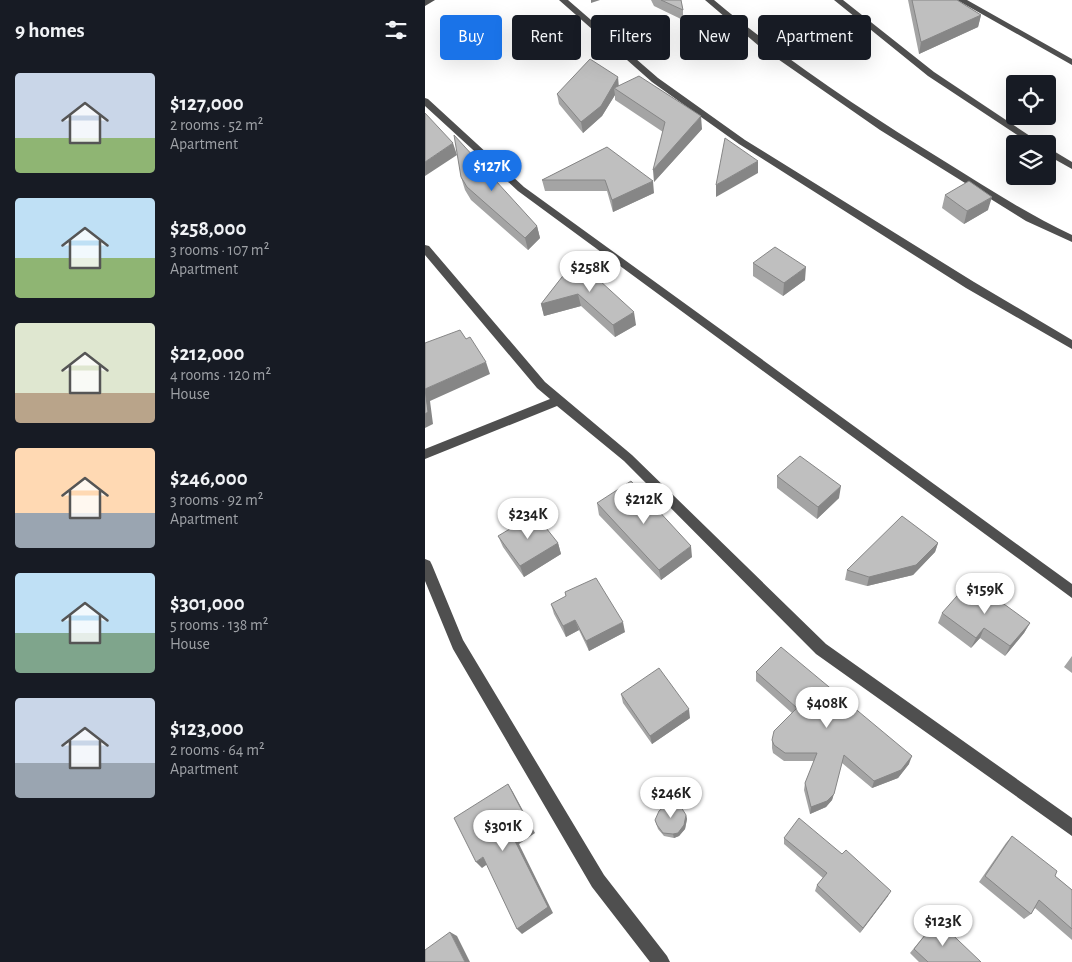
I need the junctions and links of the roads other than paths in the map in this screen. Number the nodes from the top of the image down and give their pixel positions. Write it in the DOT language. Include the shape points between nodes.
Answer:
graph roads {
  1 [pos="431,0"];
  2 [pos="563,0"];
  3 [pos="709,0"];
  4 [pos="838,0"];
  5 [pos="961,0"];
  6 [pos="425,4"];
  7 [pos="1072,62"];
  8 [pos="425,101"];
  9 [pos="1024,135"];
  10 [pos="1056,156"];
  11 [pos="1072,166"];
  12 [pos="1072,240"];
  13 [pos="425,248"];
  14 [pos="1072,345"];
  15 [pos="559,400"];
  16 [pos="425,454"];
  17 [pos="425,565"];
  18 [pos="1072,592"];
  19 [pos="1072,828"];
  20 [pos="661,962"];
  1 -- 6 [label="street"];
  2 -- 14 [label="street" via="655,80 742,142"];
  3 -- 12 [label="street" via="762,44 883,128"];
  4 -- 9 [label="street" via="931,74"];
  5 -- 7 [label="street"];
  8 -- 18 [label="street" via="521,189"];
  10 -- 11 [label="street"];
  13 -- 15 [label="street" via="541,385"];
  15 -- 16 [label="street"];
  15 -- 19 [label="street" via="628,458 821,649"];
  17 -- 20 [label="street" via="458,644 598,881"];
}
